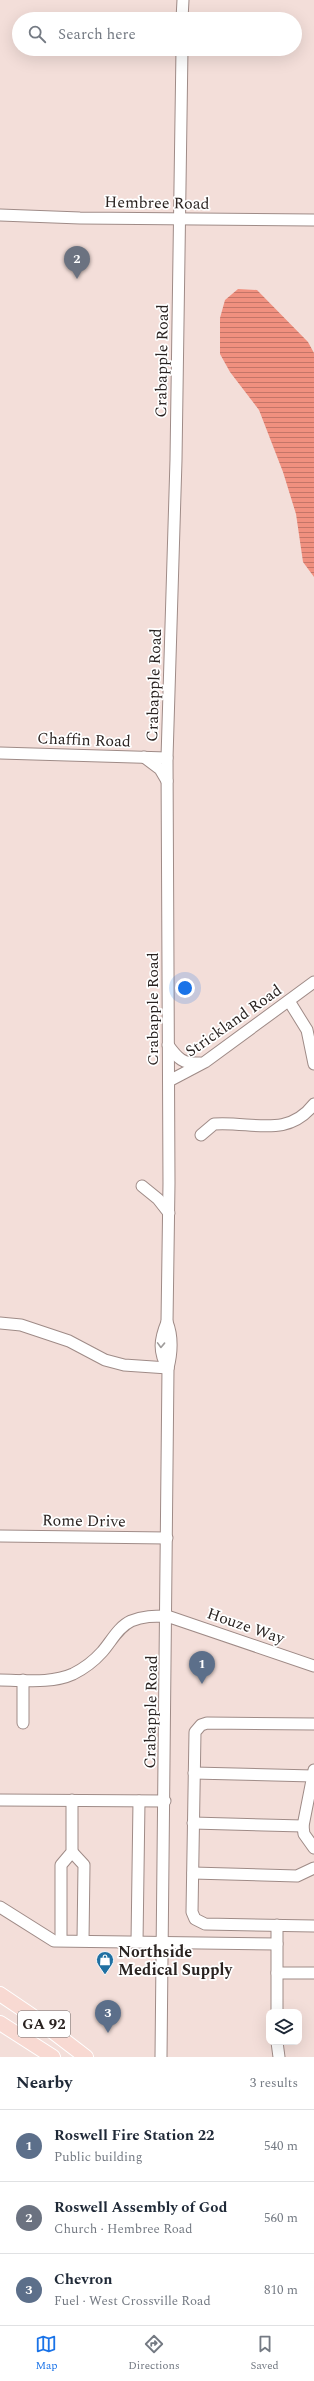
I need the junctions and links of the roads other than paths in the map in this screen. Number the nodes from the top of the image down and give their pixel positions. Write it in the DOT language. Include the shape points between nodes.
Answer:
graph roads {
  1 [pos="183,0"];
  2 [pos="182,12"];
  3 [pos="182,56"];
  4 [pos="0,215"];
  5 [pos="179,219"];
  6 [pos="314,220"];
  7 [pos="0,753"];
  8 [pos="144,757"];
  9 [pos="167,758"];
  10 [pos="167,781"];
  11 [pos="314,982"];
  12 [pos="289,1001"];
  13 [pos="168,1045"];
  14 [pos="205,1062"];
  15 [pos="314,1064"];
  16 [pos="169,1081"];
  17 [pos="314,1104"];
  18 [pos="201,1135"];
  19 [pos="142,1186"];
  20 [pos="169,1213"];
  21 [pos="0,1323"];
  22 [pos="168,1368"];
  23 [pos="0,1536"];
  24 [pos="167,1538"];
  25 [pos="167,1616"];
  26 [pos="314,1666"];
  27 [pos="0,1680"];
  28 [pos="23,1680"];
  29 [pos="23,1723"];
  30 [pos="314,1724"];
  31 [pos="194,1773"];
  32 [pos="313,1773"];
  33 [pos="0,1800"];
  34 [pos="72,1800"];
  35 [pos="139,1801"];
  36 [pos="165,1801"];
  37 [pos="194,1823"];
  38 [pos="302,1826"];
  39 [pos="314,1848"];
  40 [pos="72,1852"];
  41 [pos="314,1868"];
  42 [pos="192,1874"];
  43 [pos="0,1907"];
  44 [pos="277,1925"];
  45 [pos="314,1926"];
  46 [pos="61,1940"];
  47 [pos="82,1940"];
  48 [pos="137,1942"];
  49 [pos="163,1943"];
  50 [pos="277,1944"];
  51 [pos="277,1973"];
  52 [pos="314,1973"];
  53 [pos="0,1994"];
  54 [pos="277,2009"];
  55 [pos="0,2022"];
  56 [pos="278,2045"];
  57 [pos="53,2057"];
  58 [pos="86,2057"];
  59 [pos="161,2057"];
  60 [pos="280,2057"];
  1 -- 2 [label="street"];
  3 -- 5 [label="street, Crabapple Road"];
  4 -- 5 [label="street, Hembree Road"];
  5 -- 6 [label="street, Hembree Road"];
  5 -- 9 [label="street, Crabapple Road" via="176,460"];
  7 -- 8 [label="street, Chaffin Road"];
  8 -- 9 [label="street, Chaffin Road"];
  8 -- 10 [label="street" via="160,769"];
  9 -- 10 [label="street, Crabapple Road"];
  10 -- 13 [label="street, Crabapple Road"];
  11 -- 12 [label="street, Strickland Road"];
  12 -- 14 [label="street, Strickland Road"];
  12 -- 15 [label="street" via="307,1030"];
  13 -- 14 [label="street" via="187,1064"];
  13 -- 16 [label="street, Crabapple Road"];
  14 -- 16 [label="street, Strickland Road"];
  16 -- 20 [label="street, Crabapple Road"];
  17 -- 18 [label="street" via="305,1116 274,1127 214,1124"];
  19 -- 20 [label="street" via="158,1199"];
  20 -- 22 [label="street, Crabapple Road" via="167,1322 162,1334 161,1356"];
  21 -- 22 [label="street" via="22,1325 69,1341 105,1360 124,1366"];
  22 -- 24 [label="street, Crabapple Road"];
  23 -- 24 [label="street, Rome Drive"];
  24 -- 25 [label="street, Crabapple Road"];
  25 -- 26 [label="street, Houze Way"];
  25 -- 28 [label="street, Houze Way" via="146,1616 130,1622 118,1631 102,1653 71,1674 50,1680"];
  25 -- 36 [label="street, Crabapple Road"];
  27 -- 28 [label="street, Houze Way"];
  28 -- 29 [label="street"];
  30 -- 31 [label="street" via="202,1724 195,1732"];
  31 -- 32 [label="street"];
  31 -- 37 [label="street"];
  32 -- 38 [label="street"];
  33 -- 34 [label="street"];
  34 -- 35 [label="street"];
  34 -- 40 [label="street"];
  35 -- 36 [label="street"];
  35 -- 48 [label="street"];
  36 -- 49 [label="street, Crabapple Road"];
  37 -- 38 [label="street"];
  37 -- 42 [label="street"];
  38 -- 39 [label="street" via="304,1834"];
  40 -- 46 [label="street" via="61,1865"];
  40 -- 47 [label="street" via="84,1865"];
  41 -- 42 [label="street" via="297,1876"];
  42 -- 44 [label="street" via="192,1912 200,1922"];
  43 -- 46 [label="street" via="54,1941"];
  44 -- 45 [label="street"];
  44 -- 50 [label="street"];
  46 -- 47 [label="street"];
  47 -- 48 [label="street"];
  48 -- 49 [label="street"];
  49 -- 50 [label="street"];
  49 -- 59 [label="street, Crabapple Road"];
  50 -- 51 [label="street"];
  51 -- 52 [label="street"];
  51 -- 54 [label="street"];
  53 -- 58 [label="main road, GA 92"];
  55 -- 57 [label="main road, GA 92"];
  56 -- 60 [label="street"];
}
